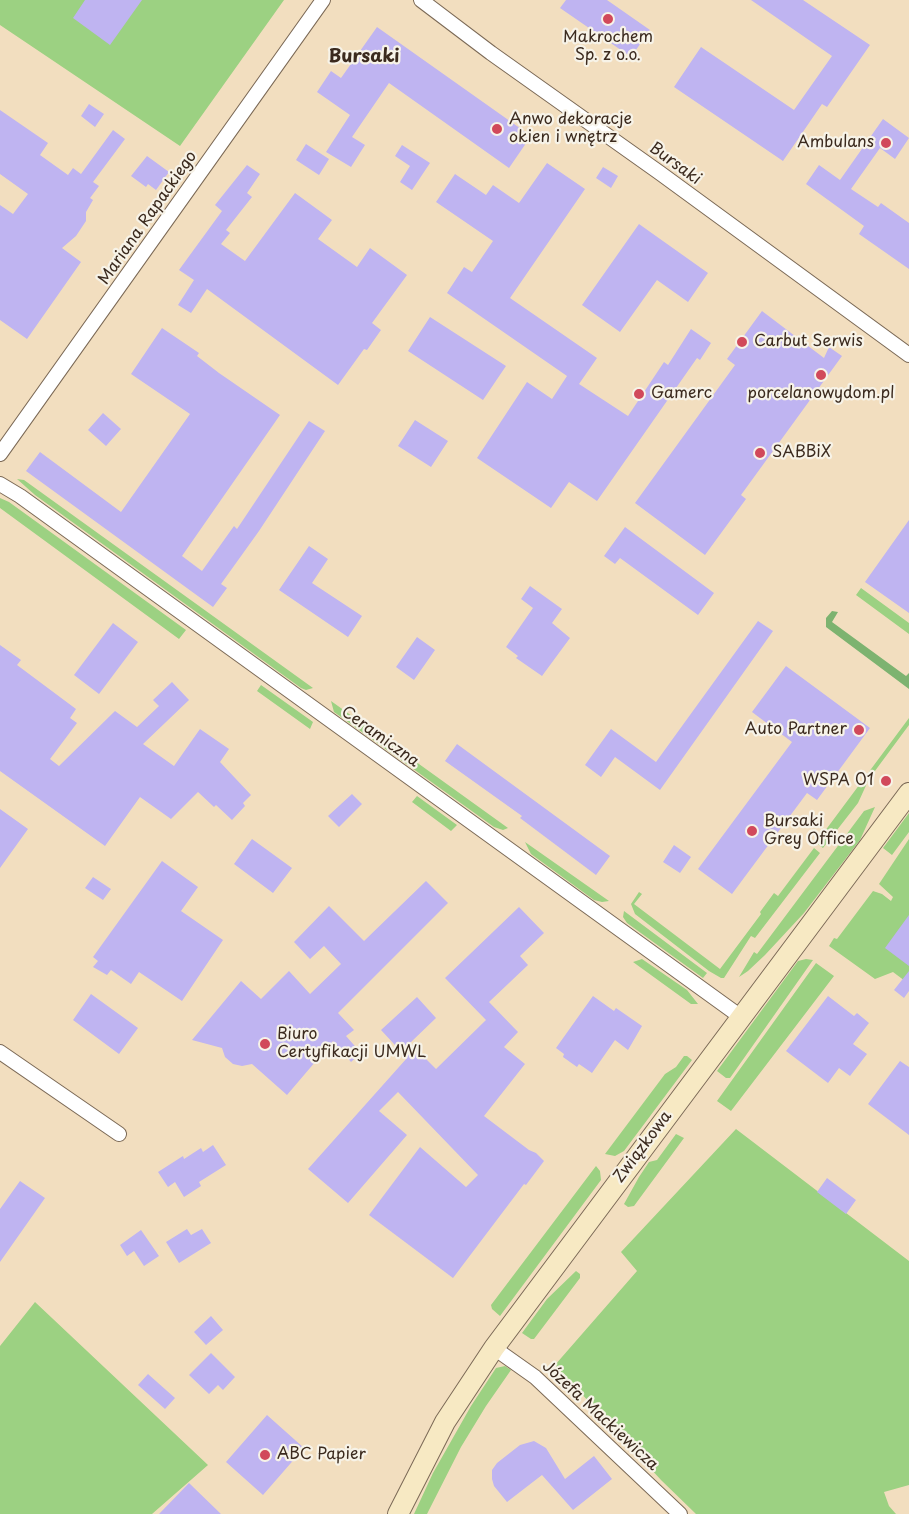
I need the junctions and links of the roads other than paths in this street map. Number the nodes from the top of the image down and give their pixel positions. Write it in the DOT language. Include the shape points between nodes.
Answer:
graph roads {
  1 [pos="323,0"];
  2 [pos="421,0"];
  3 [pos="909,355"];
  4 [pos="0,454"];
  5 [pos="0,484"];
  6 [pos="909,793"];
  7 [pos="741,1017"];
  8 [pos="0,1052"];
  9 [pos="119,1134"];
  10 [pos="494,1348"];
  11 [pos="398,1514"];
  12 [pos="680,1514"];
  1 -- 4 [label="street, Mariana Rapackiego"];
  2 -- 3 [label="street, Bursaki"];
  5 -- 7 [label="street, Ceramiczna"];
  6 -- 7 [label="street, Związkowa"];
  7 -- 10 [label="street, Związkowa"];
  8 -- 9 [label="street"];
  10 -- 11 [label="street, Związkowa" via="445,1422"];
  10 -- 12 [label="street, Józefa Mackiewicza" via="535,1377"];
}
